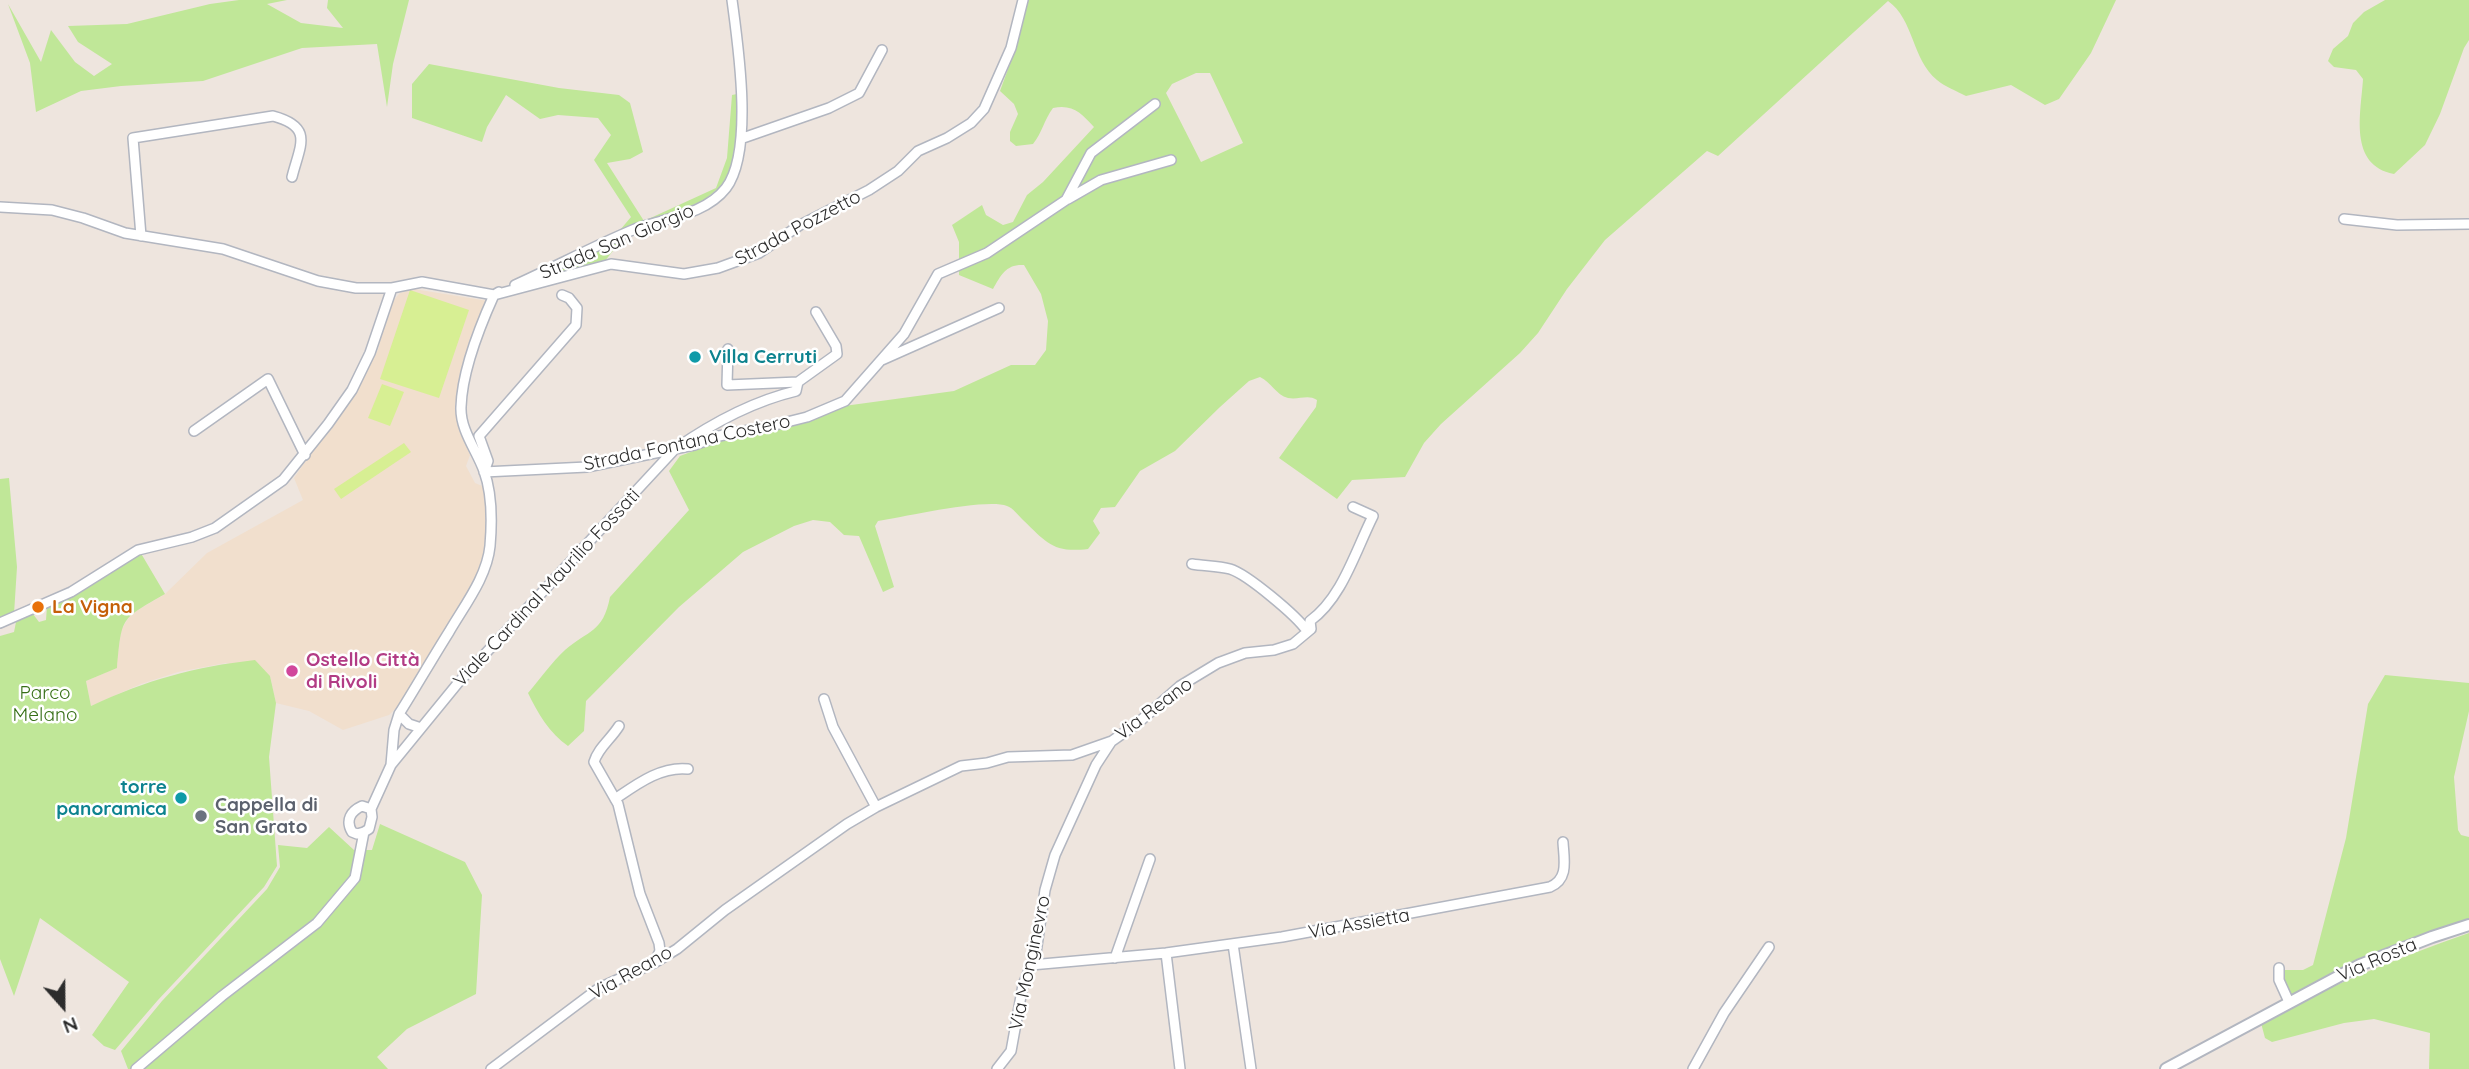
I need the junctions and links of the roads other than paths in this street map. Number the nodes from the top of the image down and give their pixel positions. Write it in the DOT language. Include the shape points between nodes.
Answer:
graph roads {
  1 [pos="732,0"];
  2 [pos="1023,0"];
  3 [pos="882,50"];
  4 [pos="1155,104"];
  5 [pos="743,138"];
  6 [pos="1171,160"];
  7 [pos="292,177"];
  8 [pos="1066,200"];
  9 [pos="0,207"];
  10 [pos="2344,219"];
  11 [pos="2469,224"];
  12 [pos="141,236"];
  13 [pos="392,288"];
  14 [pos="494,295"];
  15 [pos="562,295"];
  16 [pos="999,308"];
  17 [pos="816,312"];
  18 [pos="728,349"];
  19 [pos="880,361"];
  20 [pos="798,382"];
  21 [pos="194,430"];
  22 [pos="675,449"];
  23 [pos="305,455"];
  24 [pos="484,472"];
  25 [pos="1353,507"];
  26 [pos="1192,564"];
  27 [pos="0,623"];
  28 [pos="1307,631"];
  29 [pos="824,699"];
  30 [pos="399,714"];
  31 [pos="619,726"];
  32 [pos="421,728"];
  33 [pos="1112,741"];
  34 [pos="391,765"];
  35 [pos="688,769"];
  36 [pos="615,799"];
  37 [pos="876,807"];
  38 [pos="371,809"];
  39 [pos="364,832"];
  40 [pos="1563,842"];
  41 [pos="1150,859"];
  42 [pos="2469,925"];
  43 [pos="1233,944"];
  44 [pos="1769,947"];
  45 [pos="1166,953"];
  46 [pos="1115,958"];
  47 [pos="654,963"];
  48 [pos="1031,965"];
  49 [pos="2279,968"];
  50 [pos="2289,1002"];
  51 [pos="136,1069"];
  52 [pos="491,1069"];
  53 [pos="997,1069"];
  54 [pos="1180,1069"];
  55 [pos="1251,1069"];
  56 [pos="1693,1069"];
  57 [pos="2166,1069"];
  1 -- 5 [label="street, Strada San Giorgio"];
  2 -- 14 [label="street, Strada Pozzetto" via="1011,48 984,109 971,122 918,151 869,190 800,225 759,253 684,274 611,264"];
  3 -- 5 [label="street" via="859,93"];
  4 -- 8 [label="street" via="1091,153"];
  5 -- 14 [label="street, Strada San Giorgio" via="726,187 713,200 636,229"];
  6 -- 8 [label="street" via="1101,180"];
  7 -- 12 [label="street" via="302,138 289,120 274,116 133,138"];
  8 -- 19 [label="street" via="987,253 938,274 904,334"];
  9 -- 12 [label="street" via="52,210"];
  10 -- 11 [label="street" via="2397,225"];
  12 -- 13 [label="street" via="223,249 318,281"];
  13 -- 14 [label="street" via="422,282"];
  13 -- 23 [label="street" via="352,390"];
  14 -- 24 [label="street" via="470,357 460,408"];
  15 -- 24 [label="street" via="577,308 576,325 479,436 488,461"];
  16 -- 19 [label="street"];
  17 -- 20 [label="street" via="837,354"];
  18 -- 20 [label="street" via="727,385"];
  19 -- 22 [label="street, Strada Fontana Costero" via="845,401 807,417"];
  20 -- 22 [label="street" via="796,391 769,398"];
  21 -- 23 [label="street" via="268,379"];
  22 -- 24 [label="street, Strada Fontana Costero" via="587,467"];
  22 -- 32 [label="street, Viale Cardinal Maurilio Fossati"];
  23 -- 27 [label="street" via="283,480 215,528 138,550 71,592"];
  24 -- 30 [label="street" via="490,535 483,570"];
  25 -- 28 [label="street, Via Reano" via="1373,516 1340,588 1324,611 1310,621"];
  26 -- 28 [label="street" via="1233,570 1287,608"];
  28 -- 33 [label="street, Via Reano" via="1293,644 1218,663 1180,686"];
  29 -- 37 [label="street" via="833,727"];
  30 -- 32 [label="street"];
  30 -- 34 [label="street"];
  31 -- 36 [label="street" via="594,762"];
  32 -- 34 [label="street, Viale Cardinal Maurilio Fossati"];
  33 -- 37 [label="street, Via Reano" via="1072,755 1008,757 961,766"];
  33 -- 48 [label="street, Via Monginevro" via="1096,765 1055,855"];
  34 -- 38 [label="street"];
  35 -- 36 [label="street" via="673,767"];
  36 -- 47 [label="street" via="640,894 659,943"];
  37 -- 47 [label="street, Via Reano"];
  38 -- 39 [label="street" via="371,824"];
  38 -- 39 [label="street" via="362,806 349,818 352,832"];
  39 -- 51 [label="street" via="355,878 317,923"];
  40 -- 43 [label="street, Via Assietta" via="1564,874 1560,883 1550,887"];
  41 -- 46 [label="street"];
  42 -- 50 [label="street, Via Rosta" via="2360,965"];
  43 -- 45 [label="street, Via Assietta"];
  43 -- 55 [label="street"];
  44 -- 56 [label="street"];
  45 -- 46 [label="street, Via Assietta"];
  45 -- 54 [label="street"];
  46 -- 48 [label="street, Via Assietta"];
  47 -- 52 [label="street, Via Reano" via="599,988"];
  48 -- 53 [label="street, Via Monginevro" via="1012,1051"];
  49 -- 50 [label="street" via="2278,979"];
  50 -- 57 [label="street, Via Rosta"];
}
